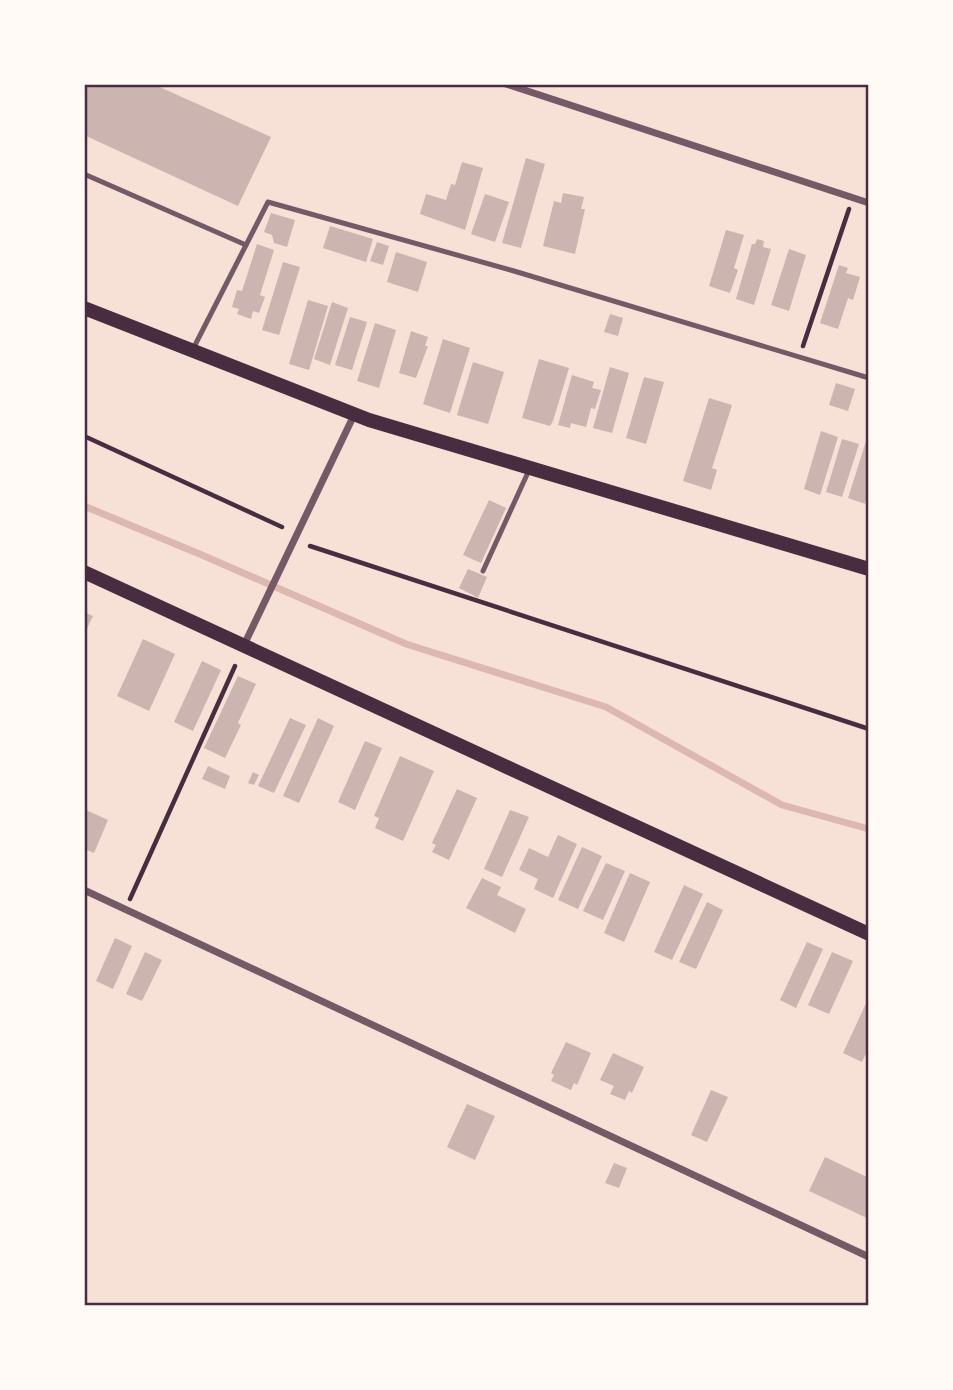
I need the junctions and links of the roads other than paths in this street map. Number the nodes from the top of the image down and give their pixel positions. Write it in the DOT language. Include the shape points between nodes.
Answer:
graph roads {
  1 [pos="506,84"];
  2 [pos="84,174"];
  3 [pos="869,203"];
  4 [pos="246,245"];
  5 [pos="84,308"];
  6 [pos="193,351"];
  7 [pos="869,379"];
  8 [pos="354,415"];
  9 [pos="530,468"];
  10 [pos="869,569"];
  11 [pos="483,571"];
  12 [pos="84,572"];
  13 [pos="244,645"];
  14 [pos="84,890"];
  15 [pos="869,934"];
  16 [pos="869,1257"];
  1 -- 3 [label="street"];
  2 -- 4 [label="lane"];
  4 -- 6 [label="lane"];
  4 -- 7 [label="lane" via="268,202"];
  5 -- 6 [label="main road"];
  6 -- 8 [label="main road"];
  8 -- 9 [label="main road"];
  8 -- 13 [label="street"];
  9 -- 10 [label="main road"];
  9 -- 11 [label="lane"];
  12 -- 13 [label="main road"];
  13 -- 15 [label="main road"];
  14 -- 16 [label="street"];
}
